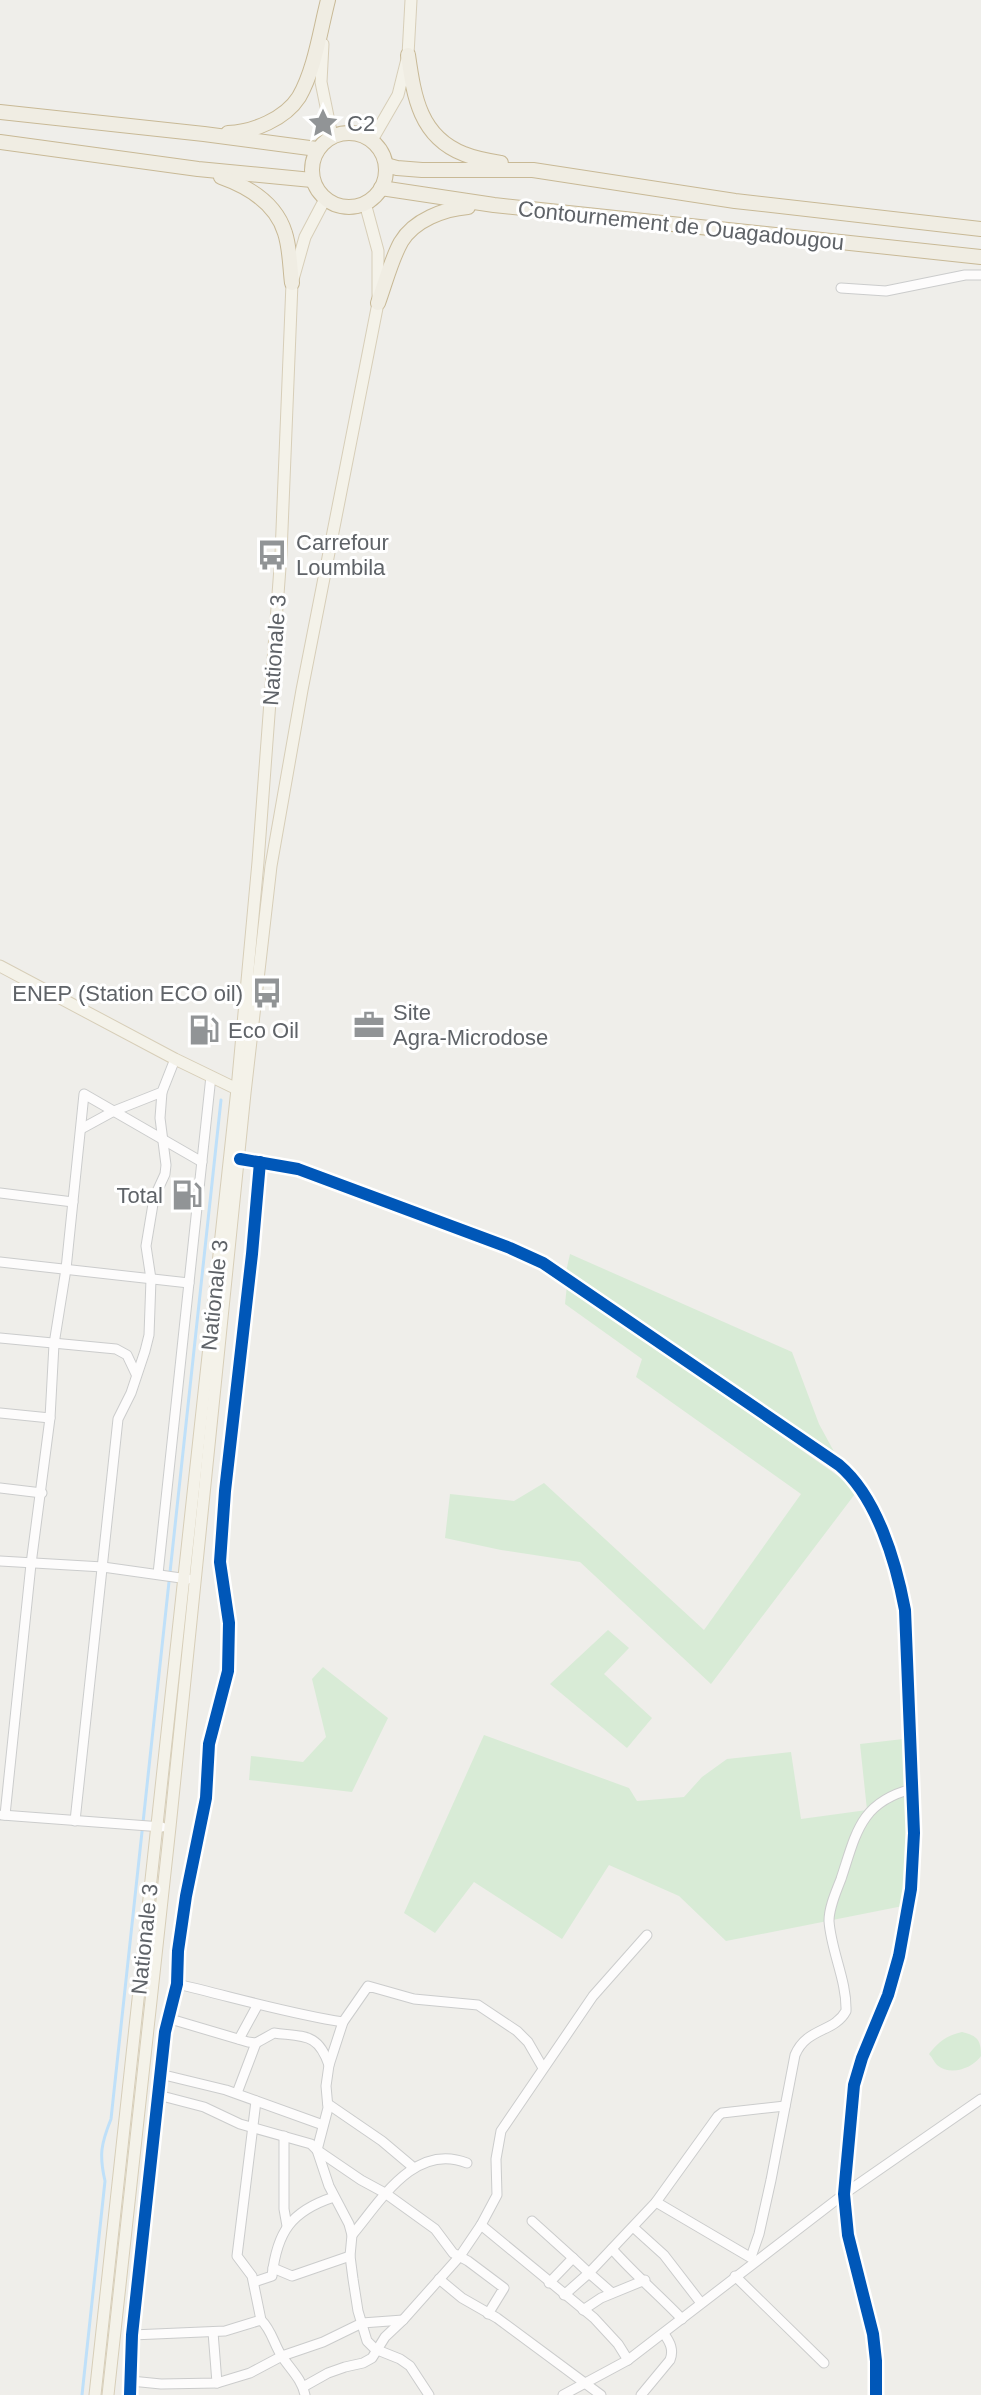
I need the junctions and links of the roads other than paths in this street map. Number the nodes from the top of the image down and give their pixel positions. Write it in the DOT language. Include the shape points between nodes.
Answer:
graph roads {
  1 [pos="328,0"];
  2 [pos="411,0"];
  3 [pos="408,55"];
  4 [pos="0,112"];
  5 [pos="204,134"];
  6 [pos="332,136"];
  7 [pos="372,140"];
  8 [pos="0,142"];
  9 [pos="317,149"];
  10 [pos="386,165"];
  11 [pos="198,169"];
  12 [pos="533,170"];
  13 [pos="312,180"];
  14 [pos="381,188"];
  15 [pos="325,199"];
  16 [pos="365,203"];
  17 [pos="494,205"];
  18 [pos="981,229"];
  19 [pos="981,257"];
  20 [pos="981,275"];
  21 [pos="292,283"];
  22 [pos="841,288"];
  23 [pos="378,303"];
  24 [pos="0,966"];
  25 [pos="175,1059"];
  26 [pos="211,1076"];
  27 [pos="241,1091"];
  28 [pos="162,1092"];
  29 [pos="114,1111"];
  30 [pos="81,1129"];
  31 [pos="163,1139"];
  32 [pos="240,1159"];
  33 [pos="202,1162"];
  34 [pos="260,1162"];
  35 [pos="0,1193"];
  36 [pos="73,1202"];
  37 [pos="0,1262"];
  38 [pos="66,1269"];
  39 [pos="151,1279"];
  40 [pos="189,1283"];
  41 [pos="0,1338"];
  42 [pos="54,1344"];
  43 [pos="136,1374"];
  44 [pos="0,1413"];
  45 [pos="50,1418"];
  46 [pos="0,1488"];
  47 [pos="42,1493"];
  48 [pos="0,1561"];
  49 [pos="31,1564"];
  50 [pos="103,1567"];
  51 [pos="158,1574"];
  52 [pos="182,1578"];
  53 [pos="195,1580"];
  54 [pos="0,1743"];
  55 [pos="12,1743"];
  56 [pos="912,1789"];
  57 [pos="2,1815"];
  58 [pos="75,1821"];
  59 [pos="157,1826"];
  60 [pos="170,1827"];
  61 [pos="647,1935"];
  62 [pos="177,1984"];
  63 [pos="257,2006"];
  64 [pos="295,2014"];
  65 [pos="167,2018"];
  66 [pos="343,2022"];
  67 [pos="288,2035"];
  68 [pos="239,2039"];
  69 [pos="256,2043"];
  70 [pos="329,2065"];
  71 [pos="543,2068"];
  72 [pos="160,2074"];
  73 [pos="237,2093"];
  74 [pos="158,2095"];
  75 [pos="981,2099"];
  76 [pos="256,2101"];
  77 [pos="328,2104"];
  78 [pos="785,2106"];
  79 [pos="323,2125"];
  80 [pos="253,2128"];
  81 [pos="284,2136"];
  82 [pos="317,2150"];
  83 [pos="467,2163"];
  84 [pos="414,2168"];
  85 [pos="385,2193"];
  86 [pos="844,2194"];
  87 [pos="334,2197"];
  88 [pos="656,2202"];
  89 [pos="532,2221"];
  90 [pos="481,2225"];
  91 [pos="287,2226"];
  92 [pos="633,2227"];
  93 [pos="352,2235"];
  94 [pos="493,2235"];
  95 [pos="473,2238"];
  96 [pos="612,2249"];
  97 [pos="350,2256"];
  98 [pos="460,2256"];
  99 [pos="573,2258"];
  100 [pos="754,2259"];
  101 [pos="273,2268"];
  102 [pos="632,2271"];
  103 [pos="589,2273"];
  104 [pos="735,2276"];
  105 [pos="439,2279"];
  106 [pos="645,2280"];
  107 [pos="254,2282"];
  108 [pos="549,2283"];
  109 [pos="630,2286"];
  110 [pos="612,2293"];
  111 [pos="564,2295"];
  112 [pos="701,2303"];
  113 [pos="583,2310"];
  114 [pos="488,2314"];
  115 [pos="682,2319"];
  116 [pos="261,2320"];
  117 [pos="403,2320"];
  118 [pos="362,2323"];
  119 [pos="213,2332"];
  120 [pos="664,2334"];
  121 [pos="132,2335"];
  122 [pos="375,2349"];
  123 [pos="282,2356"];
  124 [pos="628,2360"];
  125 [pos="824,2363"];
  126 [pos="131,2381"];
  127 [pos="217,2383"];
  128 [pos="586,2384"];
  129 [pos="200,2390"];
  130 [pos="304,2391"];
  131 [pos="95,2395"];
  132 [pos="108,2395"];
  133 [pos="130,2395"];
  134 [pos="429,2395"];
  135 [pos="563,2395"];
  136 [pos="601,2395"];
  137 [pos="641,2395"];
  138 [pos="876,2395"];
  1 -- 5 [label="highway" via="298,98 280,116 256,127"];
  1 -- 6 [label="main road" via="321,82"];
  2 -- 3 [label="main road"];
  3 -- 7 [label="main road" via="398,95"];
  3 -- 12 [label="highway" via="423,119 443,144 466,156"];
  4 -- 5 [label="highway"];
  5 -- 9 [label="highway"];
  6 -- 7 [label="highway" via="353,132"];
  6 -- 9 [label="highway"];
  7 -- 10 [label="highway"];
  8 -- 11 [label="highway"];
  9 -- 13 [label="highway"];
  10 -- 12 [label="highway, Contournement de Ouagadougou"];
  10 -- 14 [label="highway"];
  11 -- 13 [label="highway"];
  11 -- 21 [label="highway" via="243,185 275,212 286,233"];
  12 -- 18 [label="highway, Contournement de Ouagadougou" via="735,201"];
  13 -- 15 [label="highway"];
  14 -- 16 [label="highway"];
  14 -- 17 [label="highway, Contournement de Ouagadougou"];
  15 -- 16 [label="highway" via="345,207"];
  15 -- 21 [label="main road, Nationale 3" via="305,237"];
  16 -- 23 [label="main road, Nationale 3" via="378,251"];
  17 -- 19 [label="highway, Contournement de Ouagadougou"];
  17 -- 23 [label="highway" via="454,208 414,228 402,241"];
  20 -- 22 [label="street" via="886,291"];
  21 -- 27 [label="main road, Nationale 3" via="275,651"];
  23 -- 27 [label="main road, Nationale 3" via="271,866"];
  24 -- 25 [label="main road"];
  25 -- 26 [label="main road"];
  25 -- 28 [label="street"];
  26 -- 27 [label="main road"];
  26 -- 33 [label="street"];
  27 -- 32 [label="main road, Nationale 3"];
  27 -- 52 [label="main road, Nationale 3"];
  28 -- 29 [label="street"];
  28 -- 31 [label="street"];
  29 -- 30 [label="street"];
  29 -- 30 [label="street" via="84,1094"];
  29 -- 31 [label="street"];
  30 -- 36 [label="street"];
  31 -- 33 [label="street"];
  31 -- 39 [label="street" via="165,1174 154,1198 146,1246"];
  32 -- 34 [label="street"];
  32 -- 53 [label="main road, Nationale 3"];
  33 -- 40 [label="street"];
  34 -- 56 [label="street" via="298,1169 526,1254 849,1473 870,1505 899,1579 906,1622"];
  34 -- 62 [label="street" via="220,1562 229,1623 228,1671 209,1744 206,1798 186,1896"];
  35 -- 36 [label="street"];
  36 -- 38 [label="street"];
  37 -- 38 [label="street"];
  38 -- 39 [label="street"];
  38 -- 42 [label="street"];
  39 -- 40 [label="street"];
  39 -- 43 [label="street" via="149,1335"];
  40 -- 51 [label="street"];
  41 -- 42 [label="street"];
  42 -- 43 [label="street" via="116,1349 127,1355"];
  42 -- 45 [label="street"];
  43 -- 50 [label="street" via="118,1419"];
  44 -- 45 [label="street"];
  45 -- 47 [label="street"];
  46 -- 47 [label="street"];
  47 -- 49 [label="street"];
  48 -- 49 [label="street"];
  49 -- 50 [label="street"];
  49 -- 55 [label="street"];
  50 -- 51 [label="street"];
  50 -- 58 [label="street"];
  51 -- 52 [label="street"];
  52 -- 53 [label="street"];
  52 -- 59 [label="main road, Nationale 3"];
  53 -- 60 [label="main road, Nationale 3"];
  54 -- 55 [label="street"];
  55 -- 57 [label="street"];
  56 -- 78 [label="street" via="880,1802 857,1832 829,1918 846,2011 799,2044"];
  56 -- 86 [label="street" via="909,1909 888,1995 854,2085"];
  57 -- 58 [label="street"];
  58 -- 59 [label="street"];
  59 -- 60 [label="street"];
  59 -- 131 [label="main road, Nationale 3"];
  60 -- 132 [label="main road, Nationale 3"];
  61 -- 71 [label="street" via="593,1996"];
  62 -- 63 [label="street"];
  62 -- 65 [label="street"];
  63 -- 64 [label="street"];
  63 -- 68 [label="street"];
  64 -- 66 [label="street"];
  64 -- 67 [label="street"];
  65 -- 68 [label="street"];
  65 -- 72 [label="street"];
  66 -- 70 [label="street"];
  66 -- 71 [label="street" via="368,1986 414,1999 478,2005 517,2031"];
  67 -- 69 [label="street" via="274,2033"];
  67 -- 70 [label="street" via="320,2043"];
  68 -- 69 [label="street"];
  69 -- 73 [label="street"];
  70 -- 77 [label="street"];
  71 -- 90 [label="street" via="501,2131 497,2195"];
  72 -- 73 [label="street"];
  72 -- 74 [label="street"];
  73 -- 76 [label="street"];
  74 -- 80 [label="street"];
  74 -- 121 [label="street"];
  75 -- 86 [label="street"];
  76 -- 79 [label="street"];
  76 -- 80 [label="street"];
  77 -- 79 [label="street"];
  77 -- 84 [label="street"];
  78 -- 88 [label="street" via="722,2113"];
  78 -- 100 [label="street"];
  79 -- 82 [label="street"];
  80 -- 81 [label="street"];
  80 -- 107 [label="street" via="237,2256"];
  81 -- 82 [label="street"];
  81 -- 91 [label="street"];
  82 -- 85 [label="street"];
  82 -- 87 [label="street"];
  83 -- 84 [label="street" via="434,2160"];
  84 -- 85 [label="street"];
  85 -- 93 [label="street"];
  85 -- 98 [label="street" via="435,2229"];
  86 -- 100 [label="street"];
  86 -- 138 [label="street" via="848,2235 873,2334"];
  87 -- 91 [label="street"];
  87 -- 93 [label="street"];
  88 -- 92 [label="street"];
  88 -- 100 [label="street"];
  89 -- 99 [label="street"];
  90 -- 94 [label="street"];
  90 -- 95 [label="street"];
  91 -- 101 [label="street" via="275,2248"];
  92 -- 96 [label="street"];
  92 -- 112 [label="street" via="664,2255"];
  93 -- 97 [label="street"];
  94 -- 95 [label="street"];
  94 -- 108 [label="street"];
  95 -- 98 [label="street"];
  96 -- 102 [label="street"];
  96 -- 103 [label="street"];
  97 -- 101 [label="street" via="292,2276"];
  97 -- 118 [label="street"];
  98 -- 105 [label="street"];
  98 -- 114 [label="street" via="504,2288"];
  99 -- 103 [label="street"];
  99 -- 108 [label="street"];
  100 -- 104 [label="street"];
  101 -- 107 [label="street" via="270,2278"];
  102 -- 106 [label="street"];
  102 -- 109 [label="street"];
  103 -- 110 [label="street"];
  103 -- 111 [label="street"];
  104 -- 112 [label="street"];
  104 -- 125 [label="street"];
  105 -- 114 [label="street"];
  105 -- 117 [label="street"];
  106 -- 109 [label="street"];
  106 -- 115 [label="street"];
  107 -- 116 [label="street"];
  108 -- 111 [label="street"];
  109 -- 110 [label="street"];
  110 -- 113 [label="street"];
  111 -- 113 [label="street"];
  112 -- 115 [label="street"];
  113 -- 124 [label="street"];
  114 -- 128 [label="street"];
  115 -- 120 [label="street"];
  116 -- 119 [label="street"];
  116 -- 123 [label="street"];
  117 -- 118 [label="street"];
  117 -- 122 [label="street"];
  118 -- 122 [label="street"];
  118 -- 123 [label="street"];
  119 -- 121 [label="street"];
  119 -- 127 [label="street"];
  120 -- 124 [label="street"];
  120 -- 137 [label="street" via="673,2354"];
  121 -- 126 [label="street"];
  122 -- 130 [label="street" via="368,2361 328,2373"];
  122 -- 134 [label="street" via="410,2366"];
  123 -- 127 [label="street"];
  123 -- 130 [label="street"];
  124 -- 128 [label="street"];
  126 -- 129 [label="street"];
  126 -- 133 [label="street"];
  127 -- 129 [label="street"];
  128 -- 135 [label="street"];
  128 -- 136 [label="street"];
}
